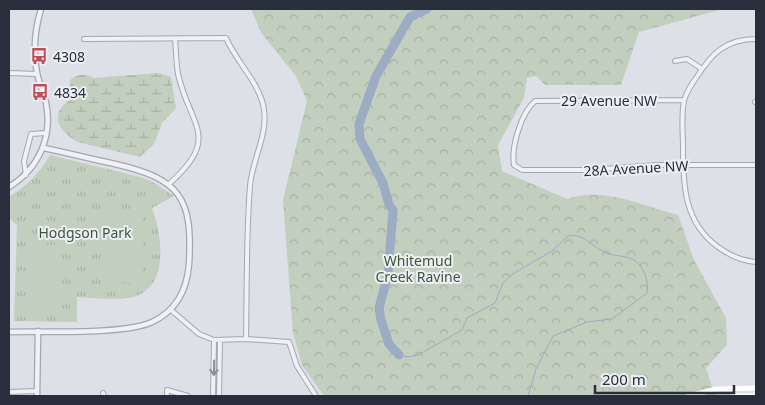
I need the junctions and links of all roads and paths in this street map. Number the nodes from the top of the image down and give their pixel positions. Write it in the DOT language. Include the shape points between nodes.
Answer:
graph roads {
  1 [pos="41,9"];
  2 [pos="84,39"];
  3 [pos="174,39"];
  4 [pos="756,39"];
  5 [pos="674,61"];
  6 [pos="702,69"];
  7 [pos="9,73"];
  8 [pos="37,74"];
  9 [pos="684,100"];
  10 [pos="46,133"];
  11 [pos="44,148"];
  12 [pos="683,165"];
  13 [pos="756,165"];
  14 [pos="516,167"];
  15 [pos="26,175"];
  16 [pos="169,184"];
  17 [pos="9,188"];
  18 [pos="756,262"];
  19 [pos="171,310"];
  20 [pos="38,331"];
  21 [pos="9,332"];
  22 [pos="246,338"];
  23 [pos="214,340"];
  24 [pos="220,340"];
  25 [pos="756,388"];
  26 [pos="9,392"];
  27 [pos="37,393"];
  28 [pos="167,396"];
  29 [pos="188,396"];
  30 [pos="213,396"];
  31 [pos="219,396"];
  32 [pos="316,396"];
  33 [pos="688,396"];
  34 [pos="732,396"];
  35 [pos="752,396"];
  1 -- 8 [label="street" via="35,38"];
  2 -- 3 [label="street"];
  3 -- 16 [label="street" via="178,74 197,122 198,148 187,168"];
  3 -- 22 [label="street" via="226,38 250,75 263,105 264,129 250,183"];
  4 -- 6 [label="street" via="724,45"];
  5 -- 6 [label="street" via="689,60"];
  6 -- 9 [label="street"];
  7 -- 8 [label="street"];
  8 -- 10 [label="street" via="46,103"];
  9 -- 12 [label="street"];
  9 -- 14 [label="street, 29 Avenue NW" via="535,101 515,140"];
  10 -- 11 [label="street"];
  10 -- 15 [label="street" via="32,134 24,161"];
  11 -- 15 [label="street"];
  11 -- 16 [label="street" via="147,172"];
  12 -- 13 [label="street, 28A Avenue NW"];
  12 -- 14 [label="street, 28A Avenue NW" via="589,170 522,170"];
  12 -- 18 [label="street" via="686,202 695,222 708,239 735,257"];
  15 -- 17 [label="street"];
  16 -- 19 [label="street" via="184,207 190,235 186,285"];
  19 -- 20 [label="street" via="151,322 128,328"];
  19 -- 23 [label="street" via="199,334"];
  20 -- 21 [label="street"];
  20 -- 27 [label="street"];
  22 -- 24 [label="street"];
  22 -- 32 [label="street" via="289,342 296,366"];
  23 -- 24 [label="street"];
  23 -- 30 [label="street, one-way"];
  24 -- 31 [label="street"];
  25 -- 33 [label="main road" via="717,389"];
  26 -- 27 [label="street"];
  28 -- 29 [label="street" via="167,390"];
  34 -- 35 [label="main road"];
}
